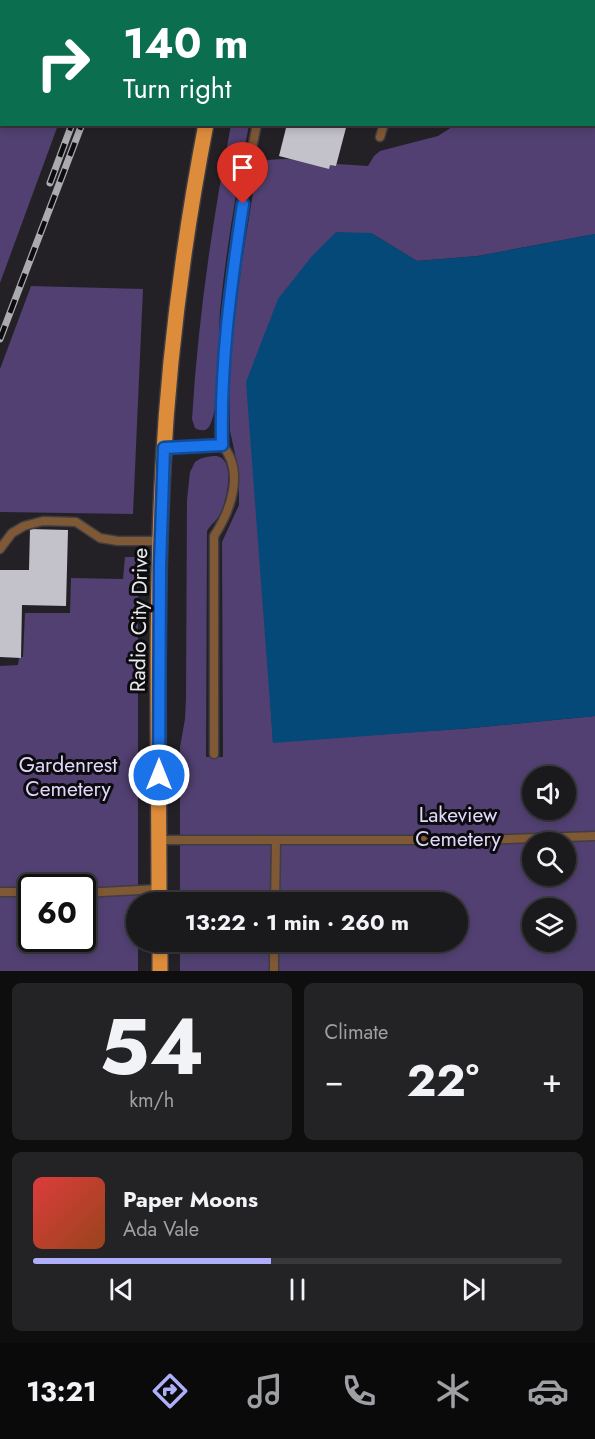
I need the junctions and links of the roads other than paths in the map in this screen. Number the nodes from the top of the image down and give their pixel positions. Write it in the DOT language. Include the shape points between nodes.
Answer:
graph roads {
  1 [pos="206,126"];
  2 [pos="257,126"];
  3 [pos="383,126"];
  4 [pos="380,137"];
  5 [pos="222,445"];
  6 [pos="164,448"];
  7 [pos="161,541"];
  8 [pos="0,549"];
  9 [pos="214,754"];
  10 [pos="595,836"];
  11 [pos="159,840"];
  12 [pos="276,842"];
  13 [pos="0,892"];
  14 [pos="18,892"];
  15 [pos="159,892"];
  16 [pos="275,892"];
  17 [pos="96,894"];
  18 [pos="126,895"];
  19 [pos="159,952"];
  20 [pos="274,952"];
  21 [pos="160,971"];
  22 [pos="274,971"];
  1 -- 6 [label="main road, Radio City Drive" via="179,286"];
  2 -- 5 [label="lane" via="236,248 225,348"];
  3 -- 4 [label="lane"];
  5 -- 6 [label="lane"];
  5 -- 9 [label="lane" via="233,463 234,479 232,500 214,536"];
  6 -- 7 [label="main road, Radio City Drive"];
  7 -- 8 [label="lane" via="100,538 76,522 43,521 12,533"];
  7 -- 11 [label="main road, Radio City Drive"];
  10 -- 12 [label="lane"];
  11 -- 12 [label="lane"];
  11 -- 15 [label="main road, Radio City Drive"];
  12 -- 16 [label="lane"];
  13 -- 14 [label="lane"];
  17 -- 18 [label="lane"];
  19 -- 21 [label="main road"];
  20 -- 22 [label="lane"];
}
